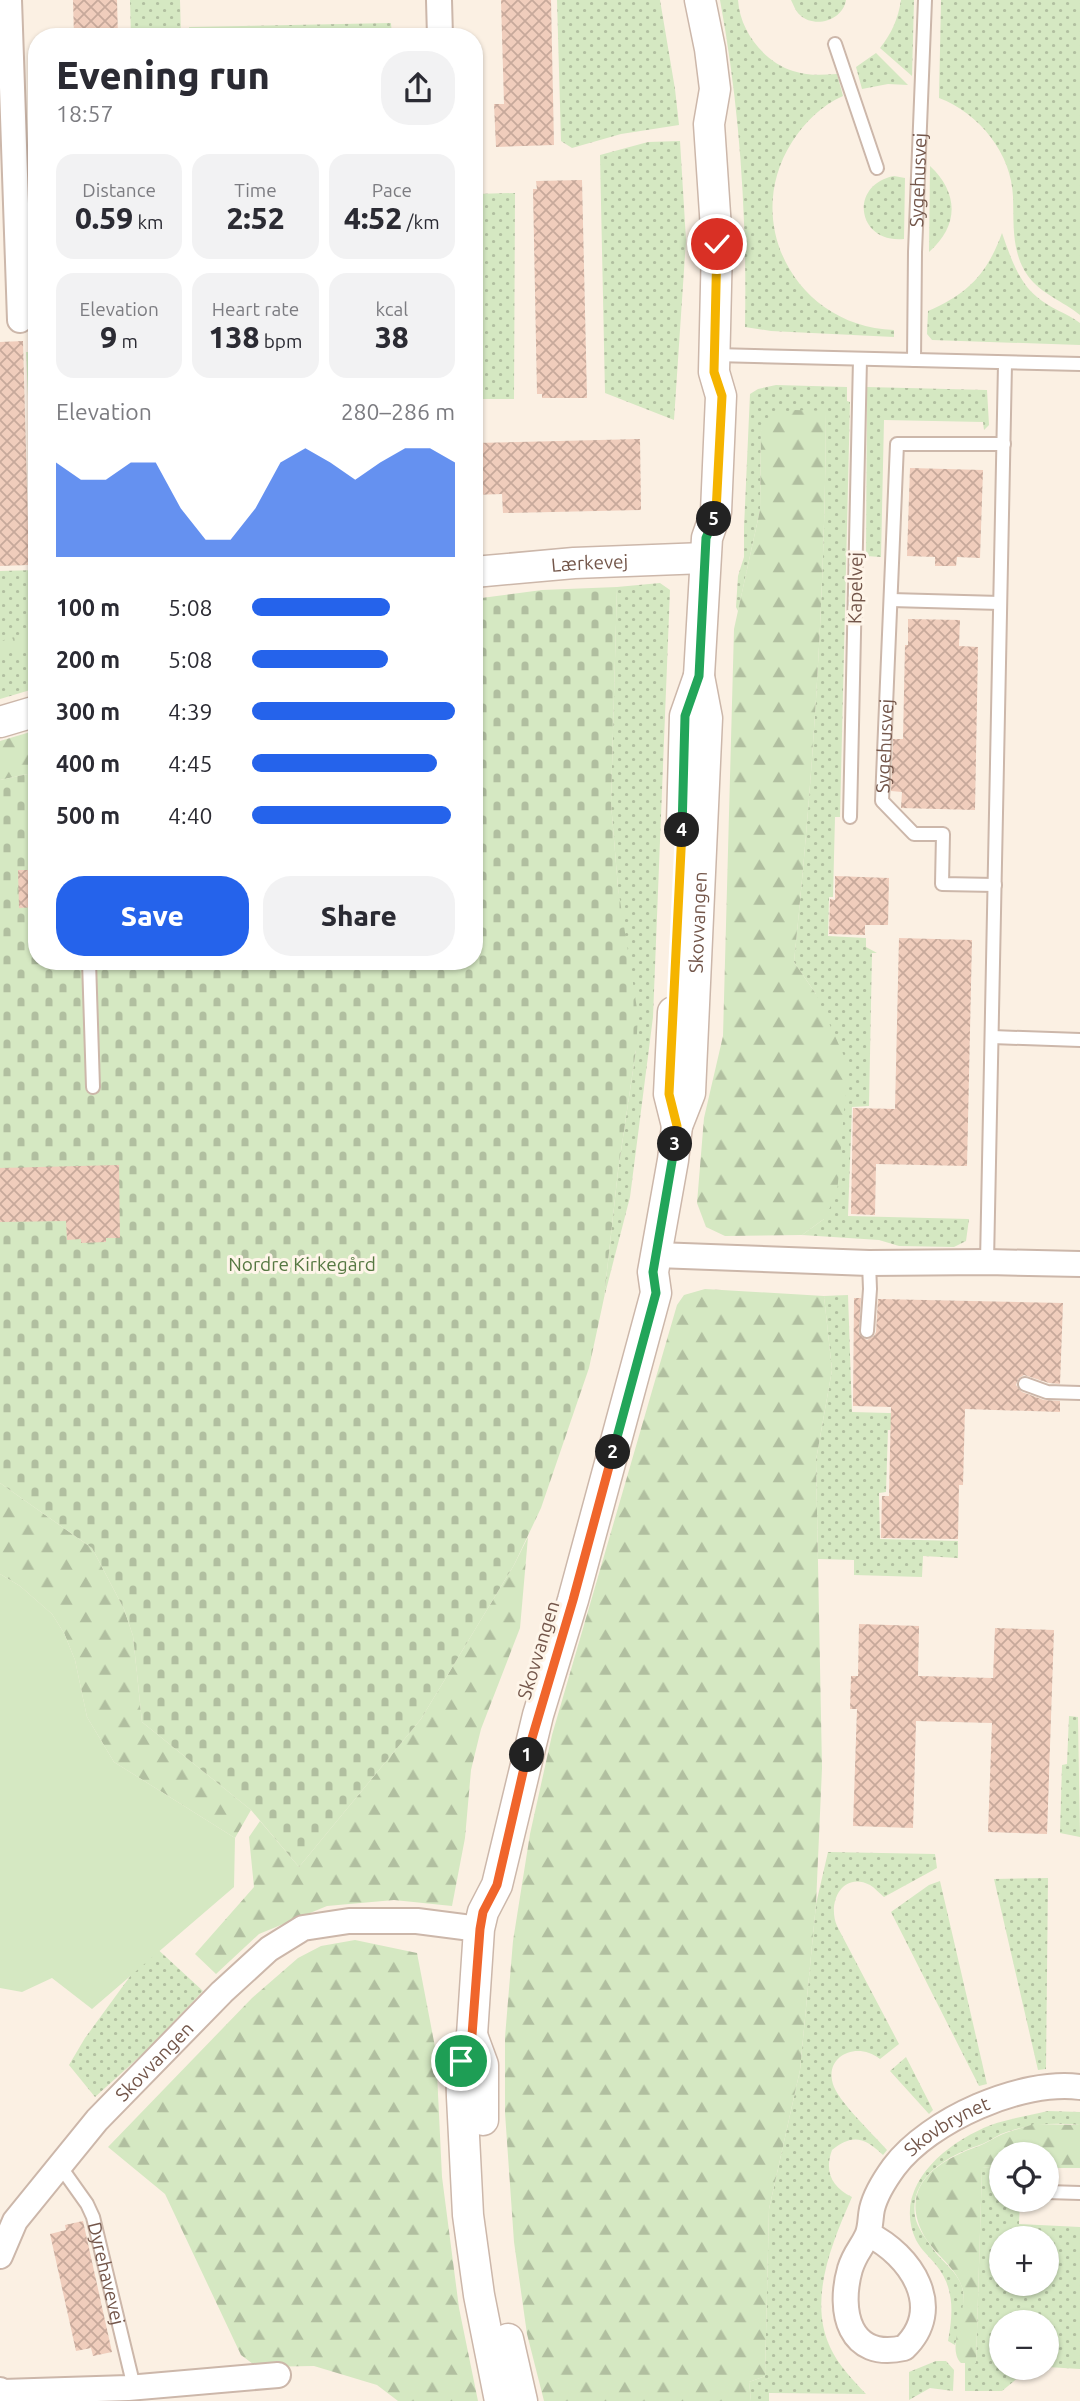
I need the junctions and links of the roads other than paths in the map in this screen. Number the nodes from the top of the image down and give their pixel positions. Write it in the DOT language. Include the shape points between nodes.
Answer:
graph roads {
  1 [pos="9,0"];
  2 [pos="439,0"];
  3 [pos="680,0"];
  4 [pos="700,0"];
  5 [pos="925,0"];
  6 [pos="440,28"];
  7 [pos="835,44"];
  8 [pos="709,124"];
  9 [pos="877,168"];
  10 [pos="20,320"];
  11 [pos="860,359"];
  12 [pos="914,360"];
  13 [pos="714,363"];
  14 [pos="1005,364"];
  15 [pos="1080,364"];
  16 [pos="1004,444"];
  17 [pos="706,548"];
  18 [pos="483,571"];
  19 [pos="891,600"];
  20 [pos="1000,603"];
  21 [pos="28,714"];
  22 [pos="0,722"];
  23 [pos="850,817"];
  24 [pos="995,885"];
  25 [pos="89,970"];
  26 [pos="992,1037"];
  27 [pos="1080,1040"];
  28 [pos="93,1087"];
  29 [pos="987,1262"];
  30 [pos="869,1263"];
  31 [pos="655,1264"];
  32 [pos="1080,1264"];
  33 [pos="867,1331"];
  34 [pos="1025,1384"];
  35 [pos="1080,1393"];
  36 [pos="481,1920"];
  37 [pos="472,2035"];
  38 [pos="1080,2087"];
  39 [pos="60,2166"];
  40 [pos="1059,2192"];
  41 [pos="1080,2193"];
  42 [pos="868,2234"];
  43 [pos="0,2256"];
  44 [pos="278,2375"];
  45 [pos="134,2387"];
  46 [pos="0,2390"];
  47 [pos="500,2401"];
  48 [pos="522,2401"];
  1 -- 10 [label="street"];
  2 -- 6 [label="street"];
  3 -- 8 [label="street, Skovvangen" via="696,96"];
  4 -- 8 [label="street, Skovvangen" via="715,89"];
  5 -- 12 [label="lane, Sygehusvej"];
  7 -- 9 [label="lane"];
  8 -- 13 [label="street, Skovvangen" via="717,244"];
  11 -- 12 [label="lane"];
  11 -- 13 [label="lane"];
  11 -- 23 [label="lane, Kapelvej"];
  12 -- 14 [label="lane"];
  13 -- 17 [label="street, Skovvangen" via="701,396 696,512"];
  14 -- 15 [label="lane"];
  14 -- 16 [label="lane"];
  16 -- 19 [label="lane, Sygehusvej" via="897,444"];
  16 -- 20 [label="lane"];
  17 -- 18 [label="street, Lærkevej"];
  17 -- 31 [label="street, Skovvangen" via="699,676 685,716 669,1094 677,1126"];
  19 -- 20 [label="lane"];
  19 -- 24 [label="lane, Sygehusvej" via="882,802 914,834 943,834 942,884"];
  20 -- 24 [label="lane"];
  21 -- 22 [label="street"];
  24 -- 26 [label="lane"];
  25 -- 28 [label="lane"];
  26 -- 27 [label="lane"];
  26 -- 29 [label="lane"];
  29 -- 30 [label="street"];
  29 -- 32 [label="street"];
  30 -- 31 [label="street"];
  30 -- 33 [label="lane"];
  31 -- 36 [label="street, Skovvangen" via="656,1293 538,1715 497,1885"];
  34 -- 35 [label="lane" via="1047,1392"];
  36 -- 37 [label="street, Skovvangen"];
  36 -- 39 [label="street, Skovvangen" via="349,1921 303,1928 269,1949 222,1992 97,2120"];
  37 -- 47 [label="street, Skovvangen" via="461,2061 468,2215"];
  37 -- 48 [label="street, Skovvangen" via="483,2065 487,2213"];
  38 -- 42 [label="street, Skovbrynet" via="1042,2088 985,2102 918,2144 895,2166 872,2206"];
  39 -- 43 [label="street, Skovvangen" via="15,2221"];
  39 -- 45 [label="lane, Dyrehavevej" via="93,2217"];
  40 -- 41 [label="lane"];
  44 -- 45 [label="street"];
  45 -- 46 [label="street"];
}
